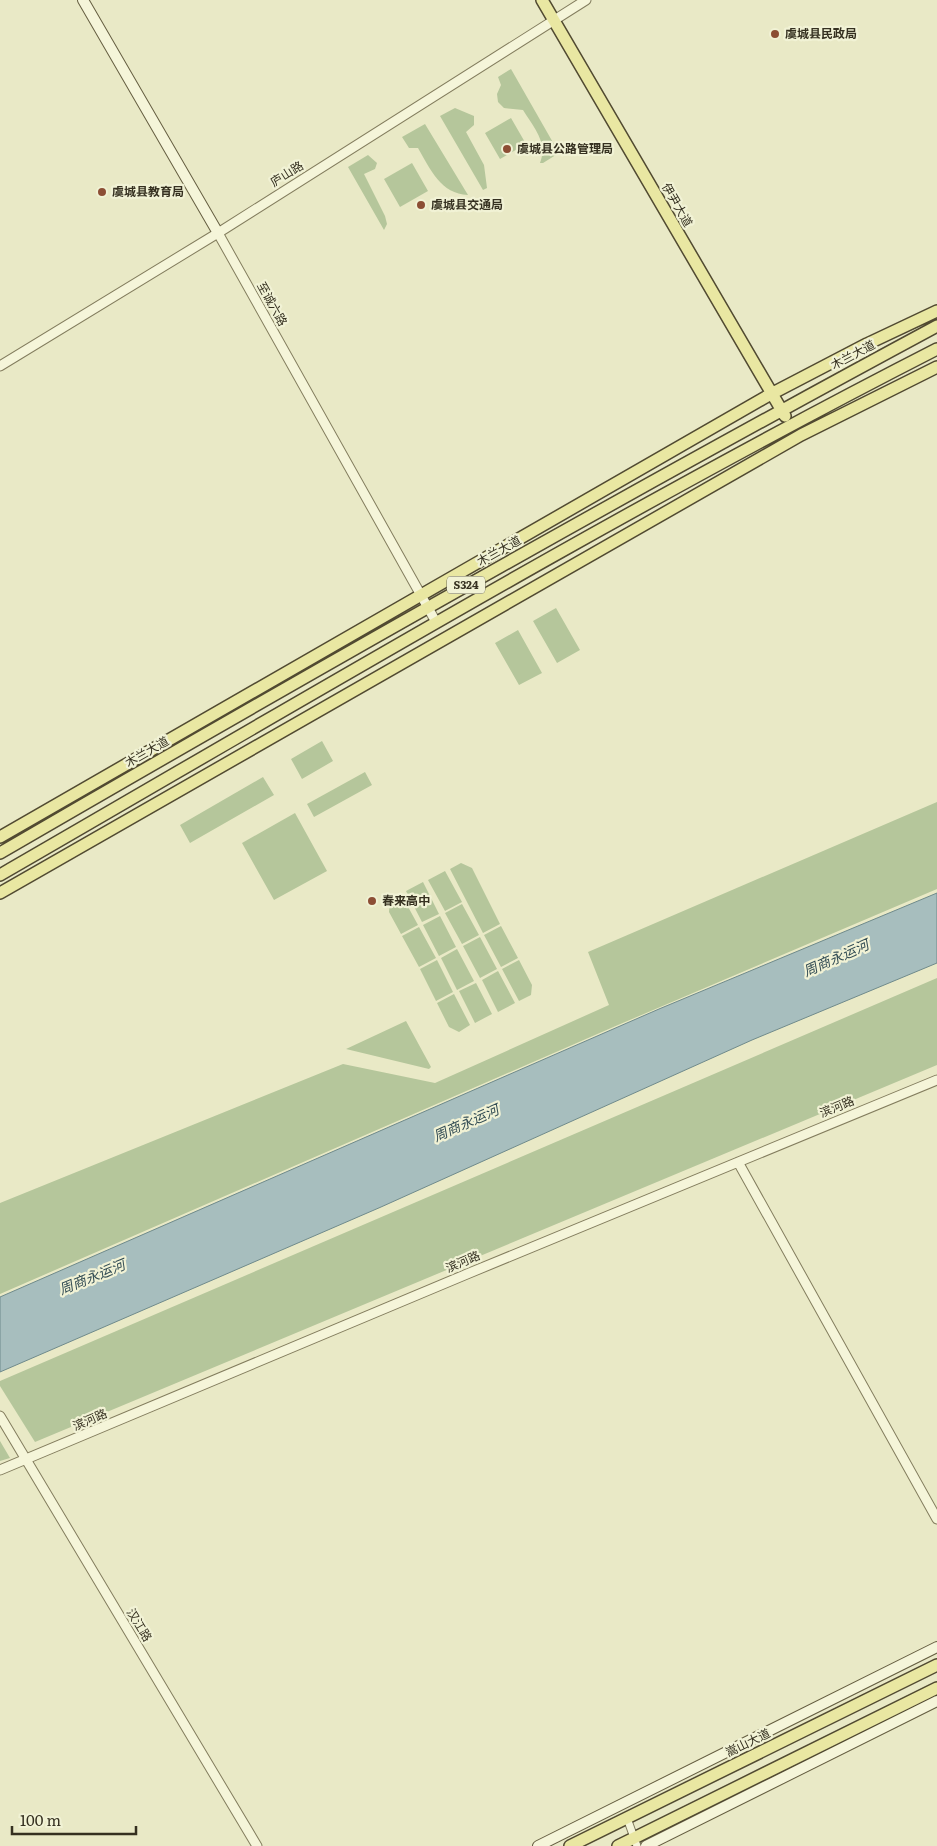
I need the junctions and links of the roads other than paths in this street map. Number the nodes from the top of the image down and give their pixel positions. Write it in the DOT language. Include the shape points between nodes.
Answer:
graph roads {
  1 [pos="83,0"];
  2 [pos="542,0"];
  3 [pos="586,0"];
  4 [pos="553,20"];
  5 [pos="218,233"];
  6 [pos="937,311"];
  7 [pos="937,326"];
  8 [pos="937,349"];
  9 [pos="0,366"];
  10 [pos="937,367"];
  11 [pos="771,394"];
  12 [pos="781,410"];
  13 [pos="790,424"];
  14 [pos="420,594"];
  15 [pos="427,607"];
  16 [pos="436,622"];
  17 [pos="0,837"];
  18 [pos="0,853"];
  19 [pos="0,875"];
  20 [pos="0,893"];
  21 [pos="937,1080"];
  22 [pos="738,1162"];
  23 [pos="0,1416"];
  24 [pos="26,1461"];
  25 [pos="0,1470"];
  26 [pos="937,1519"];
  27 [pos="937,1647"];
  28 [pos="937,1665"];
  29 [pos="937,1688"];
  30 [pos="937,1701"];
  31 [pos="627,1818"];
  32 [pos="635,1842"];
  33 [pos="257,1846"];
  34 [pos="538,1846"];
  35 [pos="570,1846"];
  36 [pos="618,1846"];
  37 [pos="646,1846"];
  1 -- 5 [label="main road, 至诚六路"];
  2 -- 4 [label="main road, 伊尹大道"];
  3 -- 4 [label="street, 庐山路"];
  4 -- 5 [label="street, 庐山路"];
  4 -- 11 [label="main road, 伊尹大道"];
  5 -- 9 [label="street, 庐山路"];
  5 -- 14 [label="street, 至诚六路"];
  6 -- 11 [label="main road"];
  7 -- 12 [label="main road, 木兰大道 / S324"];
  8 -- 13 [label="main road, S324"];
  10 -- 20 [label="main road" via="801,435"];
  11 -- 12 [label="main road, 伊尹大道"];
  11 -- 14 [label="main road"];
  12 -- 13 [label="main road, 伊尹大道"];
  12 -- 15 [label="main road, 木兰大道 / S324"];
  13 -- 16 [label="main road, S324"];
  14 -- 15 [label="street, 至诚六路"];
  14 -- 17 [label="main road"];
  15 -- 16 [label="street, 至诚六路"];
  15 -- 18 [label="main road, 木兰大道 / S324"];
  16 -- 19 [label="main road, S324"];
  21 -- 22 [label="street, 滨河路"];
  22 -- 24 [label="street, 滨河路"];
  22 -- 26 [label="street"];
  23 -- 24 [label="street, 汉江路"];
  24 -- 25 [label="street, 滨河路"];
  24 -- 33 [label="street, 汉江路"];
  27 -- 34 [label="main road"];
  28 -- 31 [label="main road, 嵩山大道"];
  29 -- 32 [label="main road"];
  30 -- 37 [label="main road"];
  31 -- 32 [label="street"];
  31 -- 35 [label="main road, 嵩山大道"];
  32 -- 36 [label="main road"];
}
